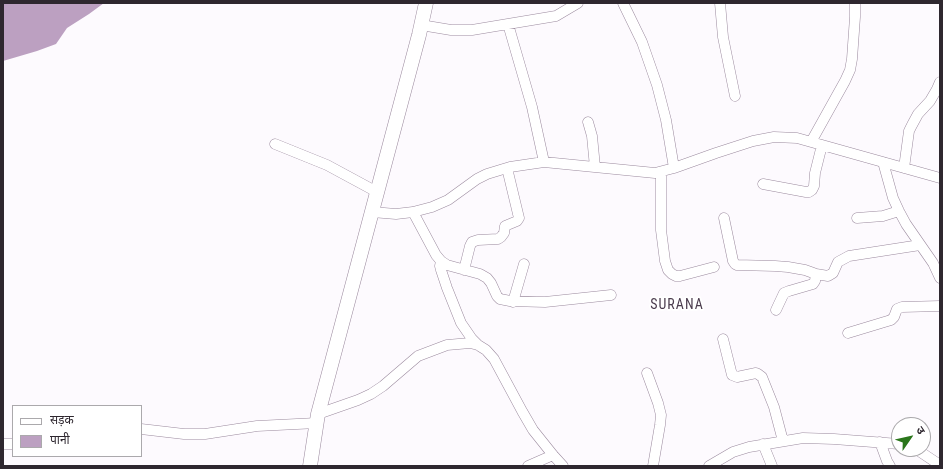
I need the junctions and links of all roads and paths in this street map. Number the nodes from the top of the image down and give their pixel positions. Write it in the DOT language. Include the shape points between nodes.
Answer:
graph roads {
  1 [pos="426,3"];
  2 [pos="578,3"];
  3 [pos="623,3"];
  4 [pos="720,3"];
  5 [pos="855,3"];
  6 [pos="508,24"];
  7 [pos="421,25"];
  8 [pos="940,83"];
  9 [pos="735,96"];
  10 [pos="588,122"];
  11 [pos="810,142"];
  12 [pos="275,144"];
  13 [pos="822,145"];
  14 [pos="544,162"];
  15 [pos="883,162"];
  16 [pos="595,167"];
  17 [pos="507,168"];
  18 [pos="674,168"];
  19 [pos="904,168"];
  20 [pos="661,172"];
  21 [pos="940,178"];
  22 [pos="763,184"];
  23 [pos="377,192"];
  24 [pos="898,211"];
  25 [pos="372,212"];
  26 [pos="413,212"];
  27 [pos="724,218"];
  28 [pos="857,218"];
  29 [pos="920,245"];
  30 [pos="441,261"];
  31 [pos="936,262"];
  32 [pos="524,264"];
  33 [pos="714,267"];
  34 [pos="464,270"];
  35 [pos="816,274"];
  36 [pos="940,278"];
  37 [pos="611,295"];
  38 [pos="513,302"];
  39 [pos="940,306"];
  40 [pos="776,310"];
  41 [pos="848,333"];
  42 [pos="723,339"];
  43 [pos="478,345"];
  44 [pos="648,373"];
  45 [pos="318,418"];
  46 [pos="142,429"];
  47 [pos="783,441"];
  48 [pos="880,442"];
  49 [pos="891,443"];
  50 [pos="763,444"];
  51 [pos="553,455"];
  52 [pos="928,457"];
  53 [pos="940,465"];
  54 [pos="310,466"];
  55 [pos="528,466"];
  56 [pos="563,466"];
  57 [pos="654,466"];
  58 [pos="709,466"];
  59 [pos="772,466"];
  60 [pos="890,466"];
  1 -- 7 [label="street"];
  2 -- 6 [label="street" via="556,16"];
  3 -- 18 [label="street" via="642,42 657,85"];
  4 -- 9 [label="street" via="723,37"];
  5 -- 11 [label="street" via="850,70"];
  6 -- 7 [label="street" via="459,31"];
  6 -- 14 [label="street" via="532,107"];
  7 -- 23 [label="street"];
  8 -- 19 [label="street" via="930,102 918,114 912,125"];
  10 -- 16 [label="street"];
  11 -- 13 [label="street"];
  11 -- 18 [label="street" via="785,137 762,139"];
  12 -- 23 [label="street" via="327,165"];
  13 -- 15 [label="street"];
  13 -- 22 [label="street" via="814,186 809,192"];
  14 -- 16 [label="street"];
  14 -- 17 [label="street"];
  15 -- 19 [label="street"];
  15 -- 24 [label="street"];
  16 -- 20 [label="street"];
  17 -- 26 [label="street" via="477,179 440,204"];
  17 -- 34 [label="street" via="519,218 505,226 504,233 498,239 472,242"];
  18 -- 20 [label="street"];
  19 -- 21 [label="street"];
  20 -- 33 [label="street" via="661,230 668,270 680,276"];
  23 -- 25 [label="street"];
  24 -- 28 [label="street" via="883,216"];
  24 -- 29 [label="street"];
  25 -- 26 [label="street"];
  25 -- 45 [label="street"];
  26 -- 30 [label="street"];
  27 -- 35 [label="street" via="735,264 788,267"];
  29 -- 31 [label="street"];
  29 -- 35 [label="street" via="849,256 838,262 832,274"];
  30 -- 34 [label="street"];
  30 -- 43 [label="street" via="441,270 461,323"];
  31 -- 36 [label="street"];
  32 -- 38 [label="street"];
  34 -- 38 [label="street" via="487,278 500,299"];
  35 -- 40 [label="street" via="816,281 813,284 789,290 784,294"];
  37 -- 38 [label="street" via="545,302"];
  39 -- 41 [label="street" via="902,307 897,309 891,320"];
  42 -- 47 [label="street" via="732,375 738,377 758,374 762,377 774,407"];
  43 -- 45 [label="street" via="447,345 418,356 371,394"];
  43 -- 51 [label="street" via="494,358 533,430"];
  44 -- 57 [label="street" via="661,415"];
  45 -- 46 [label="street" via="205,434"];
  45 -- 54 [label="street"];
  47 -- 48 [label="street" via="803,438"];
  47 -- 50 [label="street"];
  48 -- 49 [label="street"];
  48 -- 60 [label="street"];
  50 -- 58 [label="street" via="733,452"];
  50 -- 59 [label="street"];
  51 -- 55 [label="street"];
  51 -- 56 [label="street"];
  52 -- 53 [label="street"];
}
